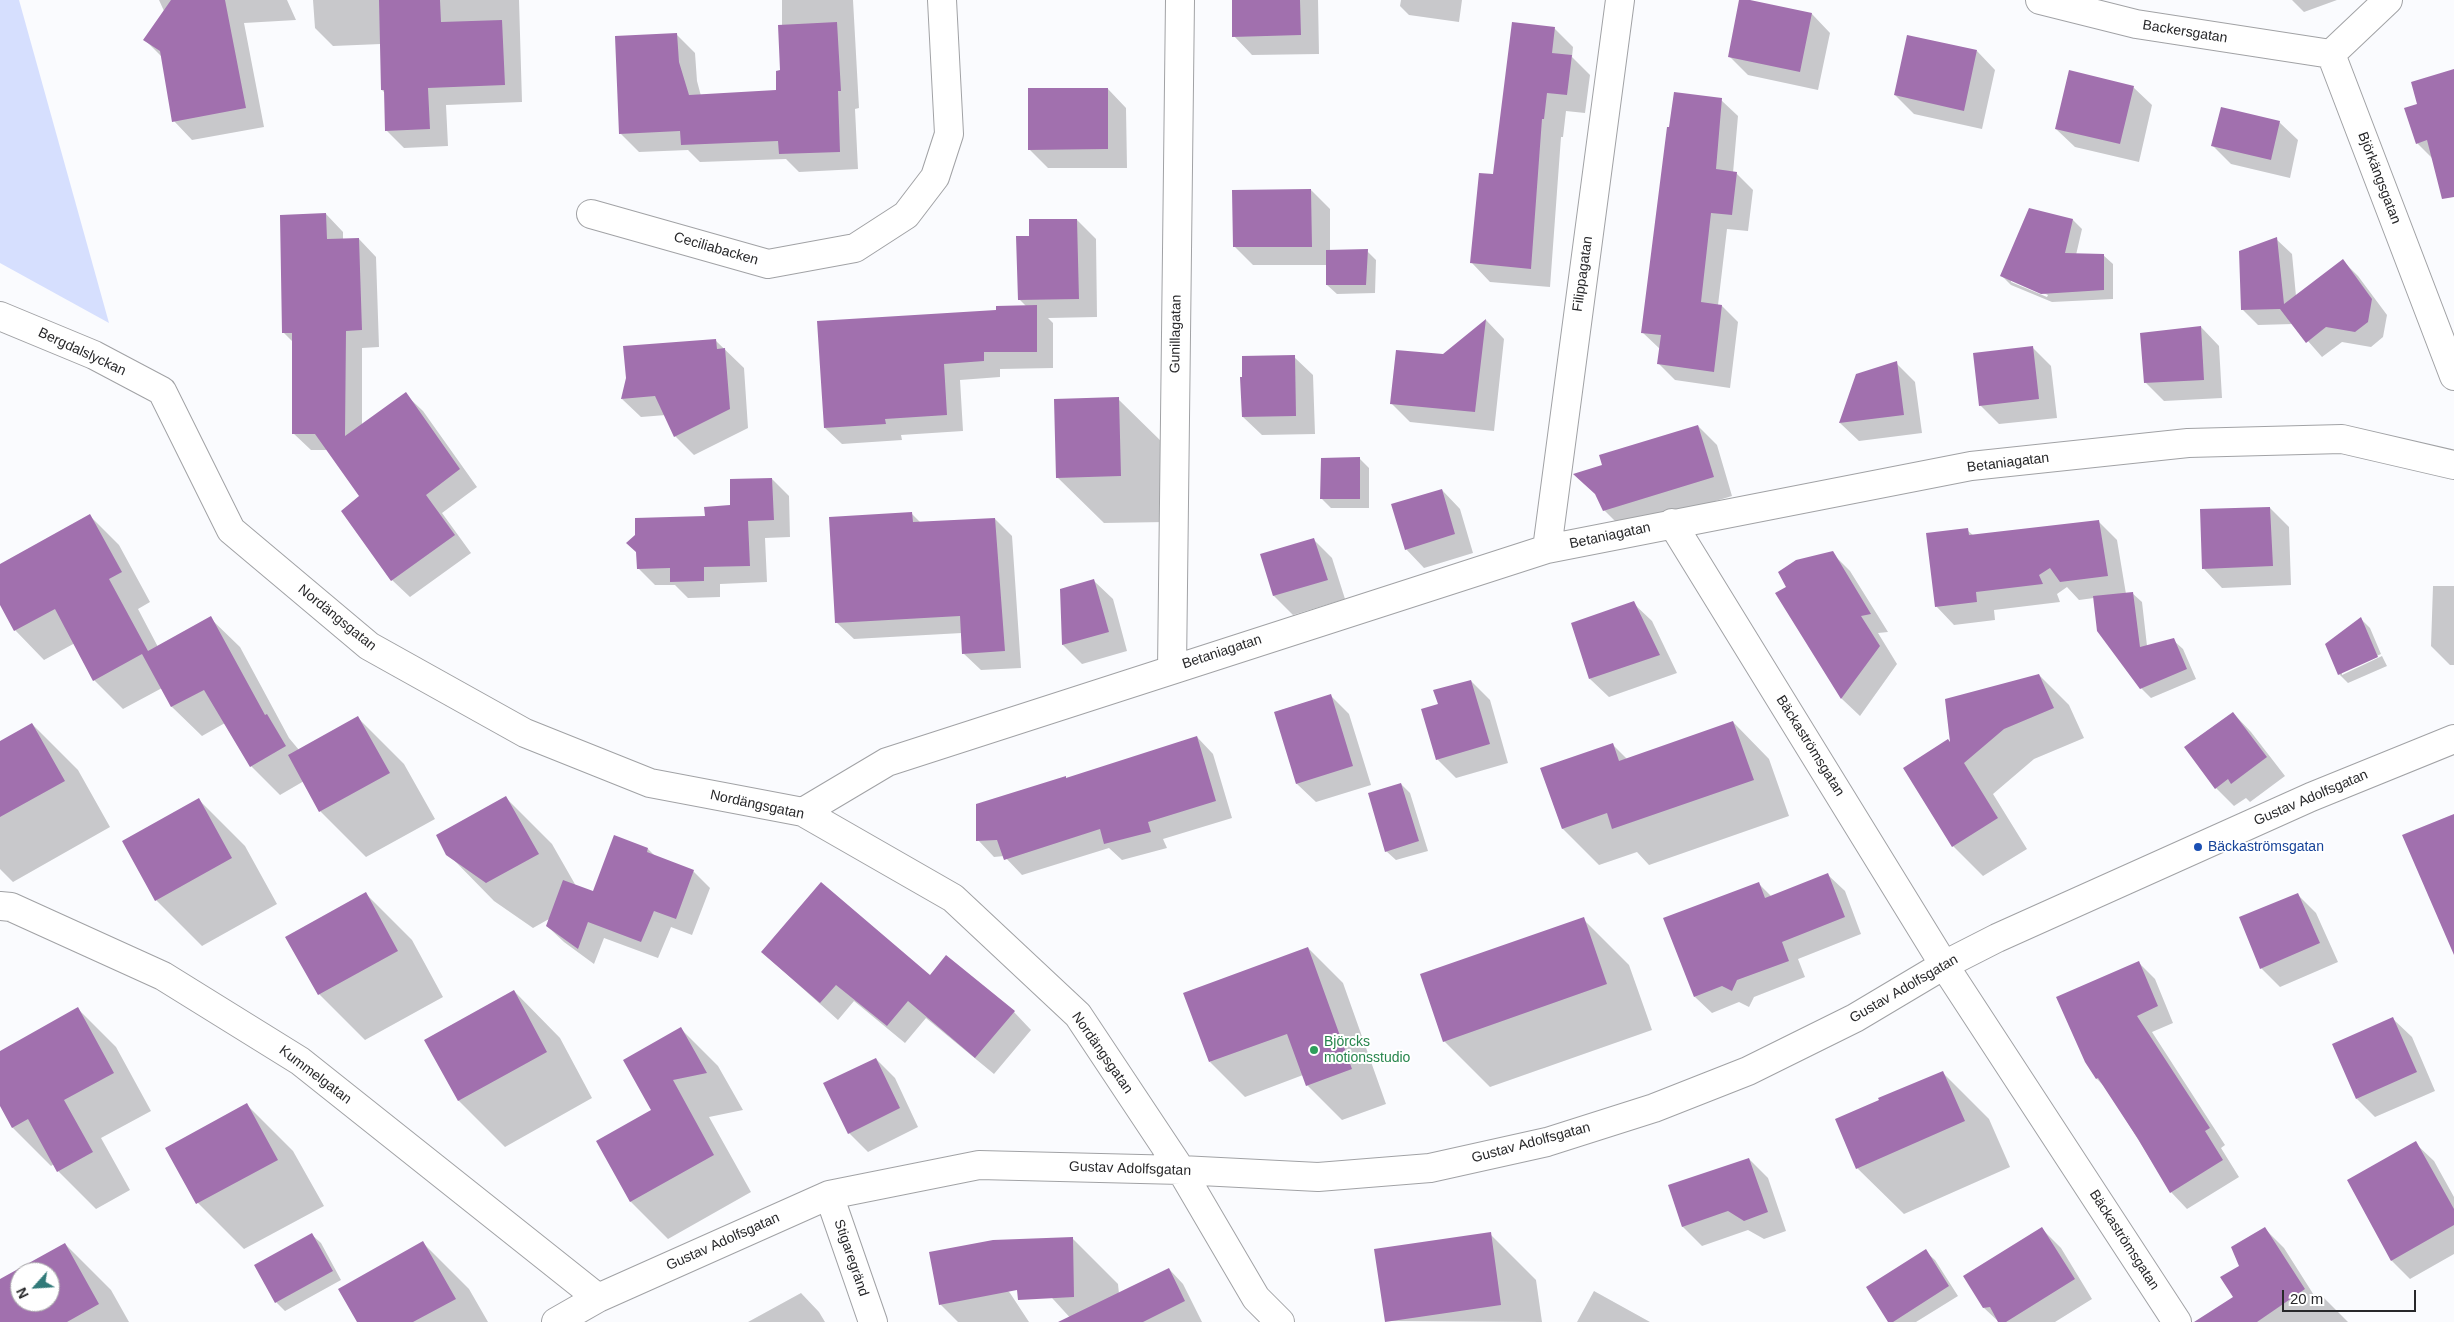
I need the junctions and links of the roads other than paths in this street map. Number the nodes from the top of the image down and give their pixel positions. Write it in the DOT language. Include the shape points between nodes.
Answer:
graph roads {
  1 [pos="942,0"];
  2 [pos="1180,0"];
  3 [pos="1620,0"];
  4 [pos="2040,0"];
  5 [pos="2388,0"];
  6 [pos="2331,54"];
  7 [pos="591,214"];
  8 [pos="0,316"];
  9 [pos="2454,376"];
  10 [pos="162,391"];
  11 [pos="2454,465"];
  12 [pos="1672,523"];
  13 [pos="1547,549"];
  14 [pos="1172,669"];
  15 [pos="2454,739"];
  16 [pos="804,812"];
  17 [pos="0,906"];
  18 [pos="1944,966"];
  19 [pos="1181,1170"];
  20 [pos="829,1195"];
  21 [pos="598,1298"];
  22 [pos="556,1322"];
  23 [pos="873,1322"];
  24 [pos="1280,1322"];
  25 [pos="2177,1322"];
  1 -- 7 [label="street, Ceciliabacken" via="949,134 935,177 906,215 855,248 768,264"];
  2 -- 14 [label="street, Gunillagatan"];
  3 -- 13 [label="street, Filippagatan"];
  4 -- 6 [label="street, Backersgatan" via="2136,24"];
  5 -- 6 [label="street"];
  6 -- 9 [label="street, Björkängsgatan"];
  8 -- 10 [label="street, Bergdalslyckan" via="94,355"];
  10 -- 16 [label="street, Nordängsgatan" via="231,530 369,646 525,733 650,783"];
  11 -- 12 [label="street, Betaniagatan" via="2342,439 2188,443 1971,466"];
  12 -- 13 [label="street, Betaniagatan"];
  12 -- 18 [label="street, Bäckaströmsgatan"];
  13 -- 14 [label="street, Betaniagatan"];
  14 -- 16 [label="street, Betaniagatan" via="887,762"];
  15 -- 18 [label="street, Gustav Adolfsgatan" via="2189,851 1997,938"];
  16 -- 19 [label="street, Nordängsgatan" via="953,898 1078,1015"];
  17 -- 21 [label="street, Kummelgatan" via="11,908 163,976 300,1061"];
  18 -- 19 [label="street, Gustav Adolfsgatan" via="1855,1018 1748,1071 1654,1108 1547,1142 1430,1168 1318,1177"];
  18 -- 25 [label="street, Bäckaströmsgatan"];
  19 -- 20 [label="street, Gustav Adolfsgatan" via="979,1165"];
  19 -- 24 [label="street, Nordängsgatan" via="1256,1298"];
  20 -- 21 [label="street, Gustav Adolfsgatan"];
  20 -- 23 [label="street, Stigaregränd"];
  21 -- 22 [label="street, Gustav Adolfsgatan"];
}
